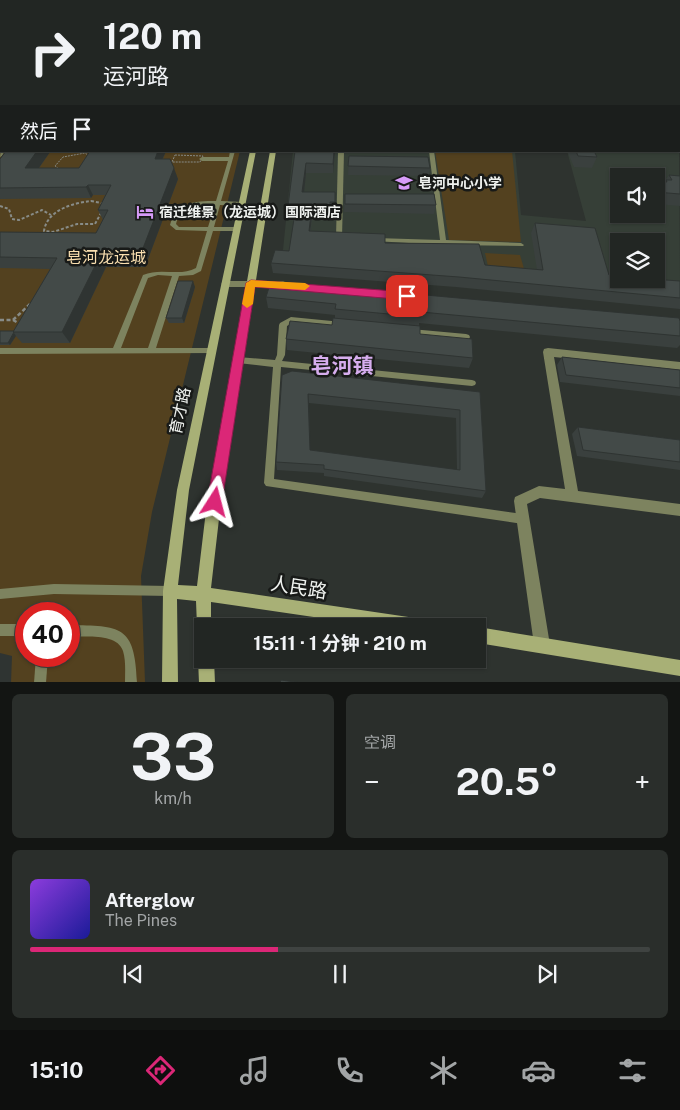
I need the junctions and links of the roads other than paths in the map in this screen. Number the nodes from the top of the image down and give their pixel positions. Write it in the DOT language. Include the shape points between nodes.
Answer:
graph roads {
  1 [pos="233,152"];
  2 [pos="253,152"];
  3 [pos="272,152"];
  4 [pos="341,152"];
  5 [pos="431,152"];
  6 [pos="202,159"];
  7 [pos="230,159"];
  8 [pos="218,204"];
  9 [pos="242,204"];
  10 [pos="211,229"];
  11 [pos="237,229"];
  12 [pos="330,238"];
  13 [pos="339,238"];
  14 [pos="348,239"];
  15 [pos="367,240"];
  16 [pos="444,243"];
  17 [pos="521,245"];
  18 [pos="176,274"];
  19 [pos="251,283"];
  20 [pos="226,284"];
  21 [pos="289,285"];
  22 [pos="349,326"];
  23 [pos="398,330"];
  24 [pos="466,337"];
  25 [pos="0,351"];
  26 [pos="116,351"];
  27 [pos="151,351"];
  28 [pos="212,351"];
  29 [pos="238,360"];
  30 [pos="277,364"];
  31 [pos="680,366"];
  32 [pos="472,383"];
  33 [pos="572,495"];
  34 [pos="680,510"];
  35 [pos="523,519"];
  36 [pos="170,591"];
  37 [pos="202,593"];
  38 [pos="0,594"];
  39 [pos="204,618"];
  40 [pos="369,618"];
  41 [pos="0,630"];
  42 [pos="15,630"];
  43 [pos="80,631"];
  44 [pos="486,636"];
  45 [pos="542,645"];
  46 [pos="41,667"];
  47 [pos="206,668"];
  48 [pos="680,668"];
  49 [pos="40,682"];
  50 [pos="131,682"];
  51 [pos="170,682"];
  52 [pos="207,682"];
  1 -- 7 [label="lane"];
  2 -- 9 [label="street, 育才路"];
  3 -- 19 [label="street"];
  4 -- 13 [label="lane"];
  5 -- 16 [label="lane"];
  6 -- 7 [label="lane"];
  7 -- 8 [label="lane"];
  8 -- 9 [label="lane"];
  8 -- 10 [label="lane"];
  8 -- 10 [label="lane" via="182,207 172,222 178,229"];
  9 -- 11 [label="street, 育才路"];
  10 -- 11 [label="lane"];
  10 -- 18 [label="lane" via="199,269"];
  11 -- 20 [label="street, 育才路"];
  12 -- 13 [label="lane"];
  13 -- 14 [label="lane"];
  15 -- 16 [label="lane"];
  16 -- 17 [label="lane"];
  18 -- 26 [label="lane" via="144,276"];
  18 -- 27 [label="lane"];
  19 -- 20 [label="street"];
  19 -- 21 [label="street"];
  19 -- 29 [label="street"];
  20 -- 28 [label="street, 育才路"];
  22 -- 30 [label="lane" via="286,321"];
  23 -- 24 [label="lane"];
  25 -- 26 [label="lane"];
  26 -- 27 [label="lane"];
  27 -- 28 [label="lane"];
  28 -- 36 [label="street, 育才路" via="183,490"];
  29 -- 30 [label="lane"];
  29 -- 37 [label="street"];
  30 -- 32 [label="lane"];
  30 -- 35 [label="lane" via="269,483"];
  31 -- 33 [label="street" via="548,352"];
  33 -- 34 [label="street"];
  33 -- 35 [label="street" via="539,492 528,496 520,501"];
  35 -- 45 [label="street"];
  36 -- 37 [label="street, 人民路"];
  36 -- 38 [label="lane" via="54,589"];
  36 -- 51 [label="street, 育才路"];
  37 -- 39 [label="street"];
  37 -- 40 [label="street, 人民路"];
  41 -- 42 [label="lane"];
  43 -- 50 [label="lane" via="108,632 121,637 131,657"];
  44 -- 45 [label="street"];
  45 -- 48 [label="street"];
  46 -- 49 [label="lane"];
  47 -- 52 [label="street"];
}
